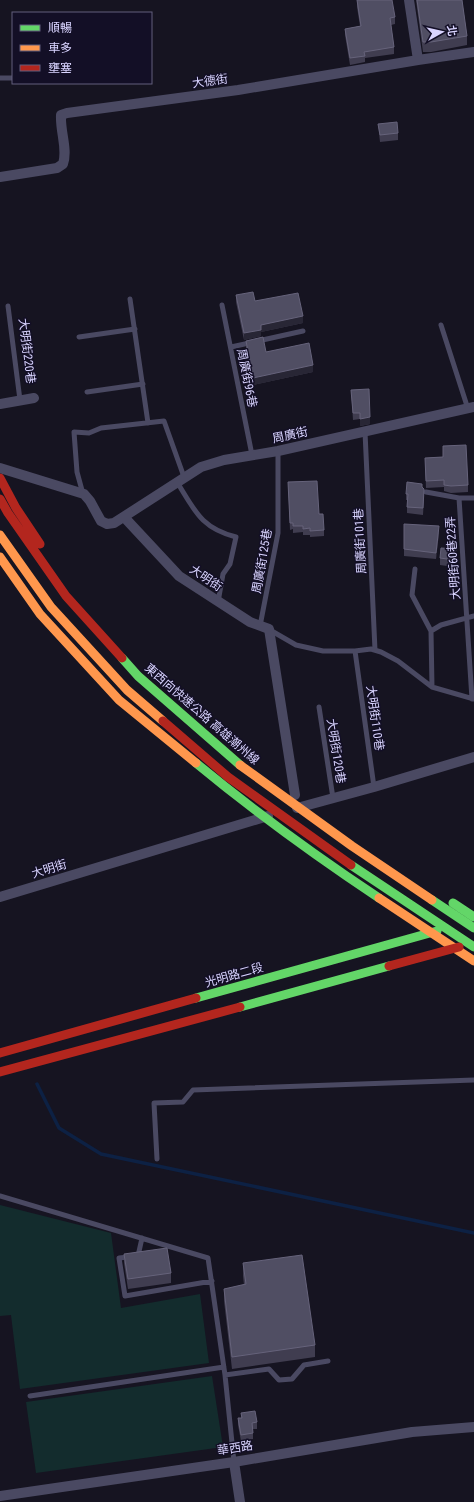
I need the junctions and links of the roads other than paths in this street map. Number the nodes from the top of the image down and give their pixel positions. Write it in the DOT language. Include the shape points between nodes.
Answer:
graph roads {
  1 [pos="408,0"];
  2 [pos="474,52"];
  3 [pos="418,60"];
  4 [pos="0,78"];
  5 [pos="12,78"];
  6 [pos="0,176"];
  7 [pos="130,299"];
  8 [pos="222,305"];
  9 [pos="8,306"];
  10 [pos="441,325"];
  11 [pos="135,329"];
  12 [pos="303,331"];
  13 [pos="79,337"];
  14 [pos="231,347"];
  15 [pos="143,384"];
  16 [pos="87,392"];
  17 [pos="34,398"];
  18 [pos="20,400"];
  19 [pos="0,404"];
  20 [pos="471,408"];
  21 [pos="148,423"];
  22 [pos="365,432"];
  23 [pos="278,451"];
  24 [pos="252,455"];
  25 [pos="0,468"];
  26 [pos="0,478"];
  27 [pos="180,479"];
  28 [pos="426,492"];
  29 [pos="84,494"];
  30 [pos="459,498"];
  31 [pos="474,498"];
  32 [pos="0,499"];
  33 [pos="124,517"];
  34 [pos="0,535"];
  35 [pos="0,557"];
  36 [pos="415,569"];
  37 [pos="218,602"];
  38 [pos="474,616"];
  39 [pos="466,618"];
  40 [pos="264,628"];
  41 [pos="431,631"];
  42 [pos="375,650"];
  43 [pos="355,651"];
  44 [pos="432,687"];
  45 [pos="473,699"];
  46 [pos="319,706"];
  47 [pos="474,757"];
  48 [pos="374,787"];
  49 [pos="295,795"];
  50 [pos="333,798"];
  51 [pos="308,804"];
  52 [pos="265,817"];
  53 [pos="0,897"];
  54 [pos="474,917"];
  55 [pos="474,922"];
  56 [pos="474,928"];
  57 [pos="432,932"];
  58 [pos="474,943"];
  59 [pos="474,947"];
  60 [pos="453,948"];
  61 [pos="474,961"];
  62 [pos="0,1054"];
  63 [pos="0,1072"];
  64 [pos="474,1080"];
  65 [pos="157,1159"];
  66 [pos="0,1196"];
  67 [pos="142,1238"];
  68 [pos="212,1281"];
  69 [pos="328,1361"];
  70 [pos="224,1367"];
  71 [pos="225,1375"];
  72 [pos="30,1396"];
  73 [pos="474,1427"];
  74 [pos="234,1462"];
  75 [pos="6,1498"];
  76 [pos="240,1502"];
  1 -- 3 [label="street"];
  2 -- 3 [label="street, 大德街"];
  3 -- 6 [label="street, 大德街" via="238,90 67,113 61,115 65,158 63,164 57,168"];
  4 -- 5 [label="lane"];
  7 -- 11 [label="lane"];
  8 -- 14 [label="lane, 周廣街96巷"];
  9 -- 18 [label="lane, 大明街220巷"];
  10 -- 20 [label="lane"];
  11 -- 13 [label="lane"];
  11 -- 15 [label="lane"];
  12 -- 14 [label="lane"];
  14 -- 24 [label="lane, 周廣街96巷"];
  15 -- 16 [label="lane"];
  15 -- 21 [label="lane"];
  17 -- 18 [label="street, 大明街220巷"];
  18 -- 19 [label="street, 大明街220巷"];
  20 -- 22 [label="street, 周廣街"];
  21 -- 27 [label="lane" via="164,421"];
  21 -- 29 [label="lane" via="101,428 89,433 74,432 77,472"];
  22 -- 23 [label="street, 周廣街"];
  22 -- 42 [label="lane, 周廣街101巷"];
  23 -- 24 [label="street, 周廣街"];
  23 -- 40 [label="lane, 周廣街125巷" via="278,533"];
  24 -- 27 [label="street, 周廣街" via="201,467"];
  25 -- 29 [label="street"];
  26 -- 49 [label="main road" via="16,508 72,591 144,669 242,755"];
  27 -- 33 [label="street, 周廣街"];
  27 -- 37 [label="lane" via="197,514 210,527 236,537 230,564 223,574"];
  28 -- 30 [label="lane"];
  29 -- 33 [label="street" via="101,521 107,524 114,523"];
  30 -- 31 [label="lane"];
  30 -- 39 [label="lane, 大明街60巷22弄"];
  32 -- 56 [label="main road, 東西向快速公路 高雄潮州線" via="66,596 138,676 236,763 352,846"];
  33 -- 37 [label="street, 大明街" via="179,576"];
  34 -- 59 [label="main road" via="51,607 127,690 228,777 344,860"];
  35 -- 52 [label="main road" via="40,614 119,700"];
  36 -- 41 [label="lane" via="412,595"];
  37 -- 40 [label="street, 大明街"];
  38 -- 39 [label="lane"];
  39 -- 41 [label="lane"];
  39 -- 45 [label="lane, 大明街60巷22弄"];
  40 -- 43 [label="lane" via="296,645 323,651"];
  40 -- 49 [label="street"];
  41 -- 44 [label="lane"];
  42 -- 43 [label="lane"];
  42 -- 44 [label="lane" via="398,661"];
  43 -- 48 [label="lane, 大明街110巷"];
  44 -- 45 [label="lane"];
  46 -- 50 [label="lane, 大明街120巷"];
  47 -- 48 [label="street, 大明街"];
  48 -- 50 [label="street, 大明街"];
  49 -- 51 [label="main road"];
  50 -- 51 [label="street, 大明街"];
  51 -- 52 [label="street, 大明街"];
  51 -- 54 [label="main road" via="356,840"];
  52 -- 53 [label="street, 大明街"];
  52 -- 57 [label="main road" via="337,870"];
  55 -- 57 [label="main road, 光明路二段"];
  57 -- 60 [label="main road"];
  57 -- 62 [label="main road, 光明路二段"];
  58 -- 60 [label="main road"];
  60 -- 61 [label="main road"];
  60 -- 63 [label="main road"];
  64 -- 65 [label="lane" via="193,1090 183,1102 154,1103"];
  66 -- 67 [label="lane"];
  67 -- 68 [label="lane" via="208,1258"];
  67 -- 68 [label="lane" via="138,1256 119,1258 125,1296"];
  68 -- 70 [label="lane"];
  69 -- 71 [label="lane" via="304,1365 292,1379 279,1380 268,1369"];
  70 -- 71 [label="lane"];
  70 -- 72 [label="lane"];
  71 -- 74 [label="lane"];
  73 -- 74 [label="street, 華西路" via="412,1432"];
  74 -- 75 [label="street, 華西路"];
  74 -- 76 [label="street"];
}
